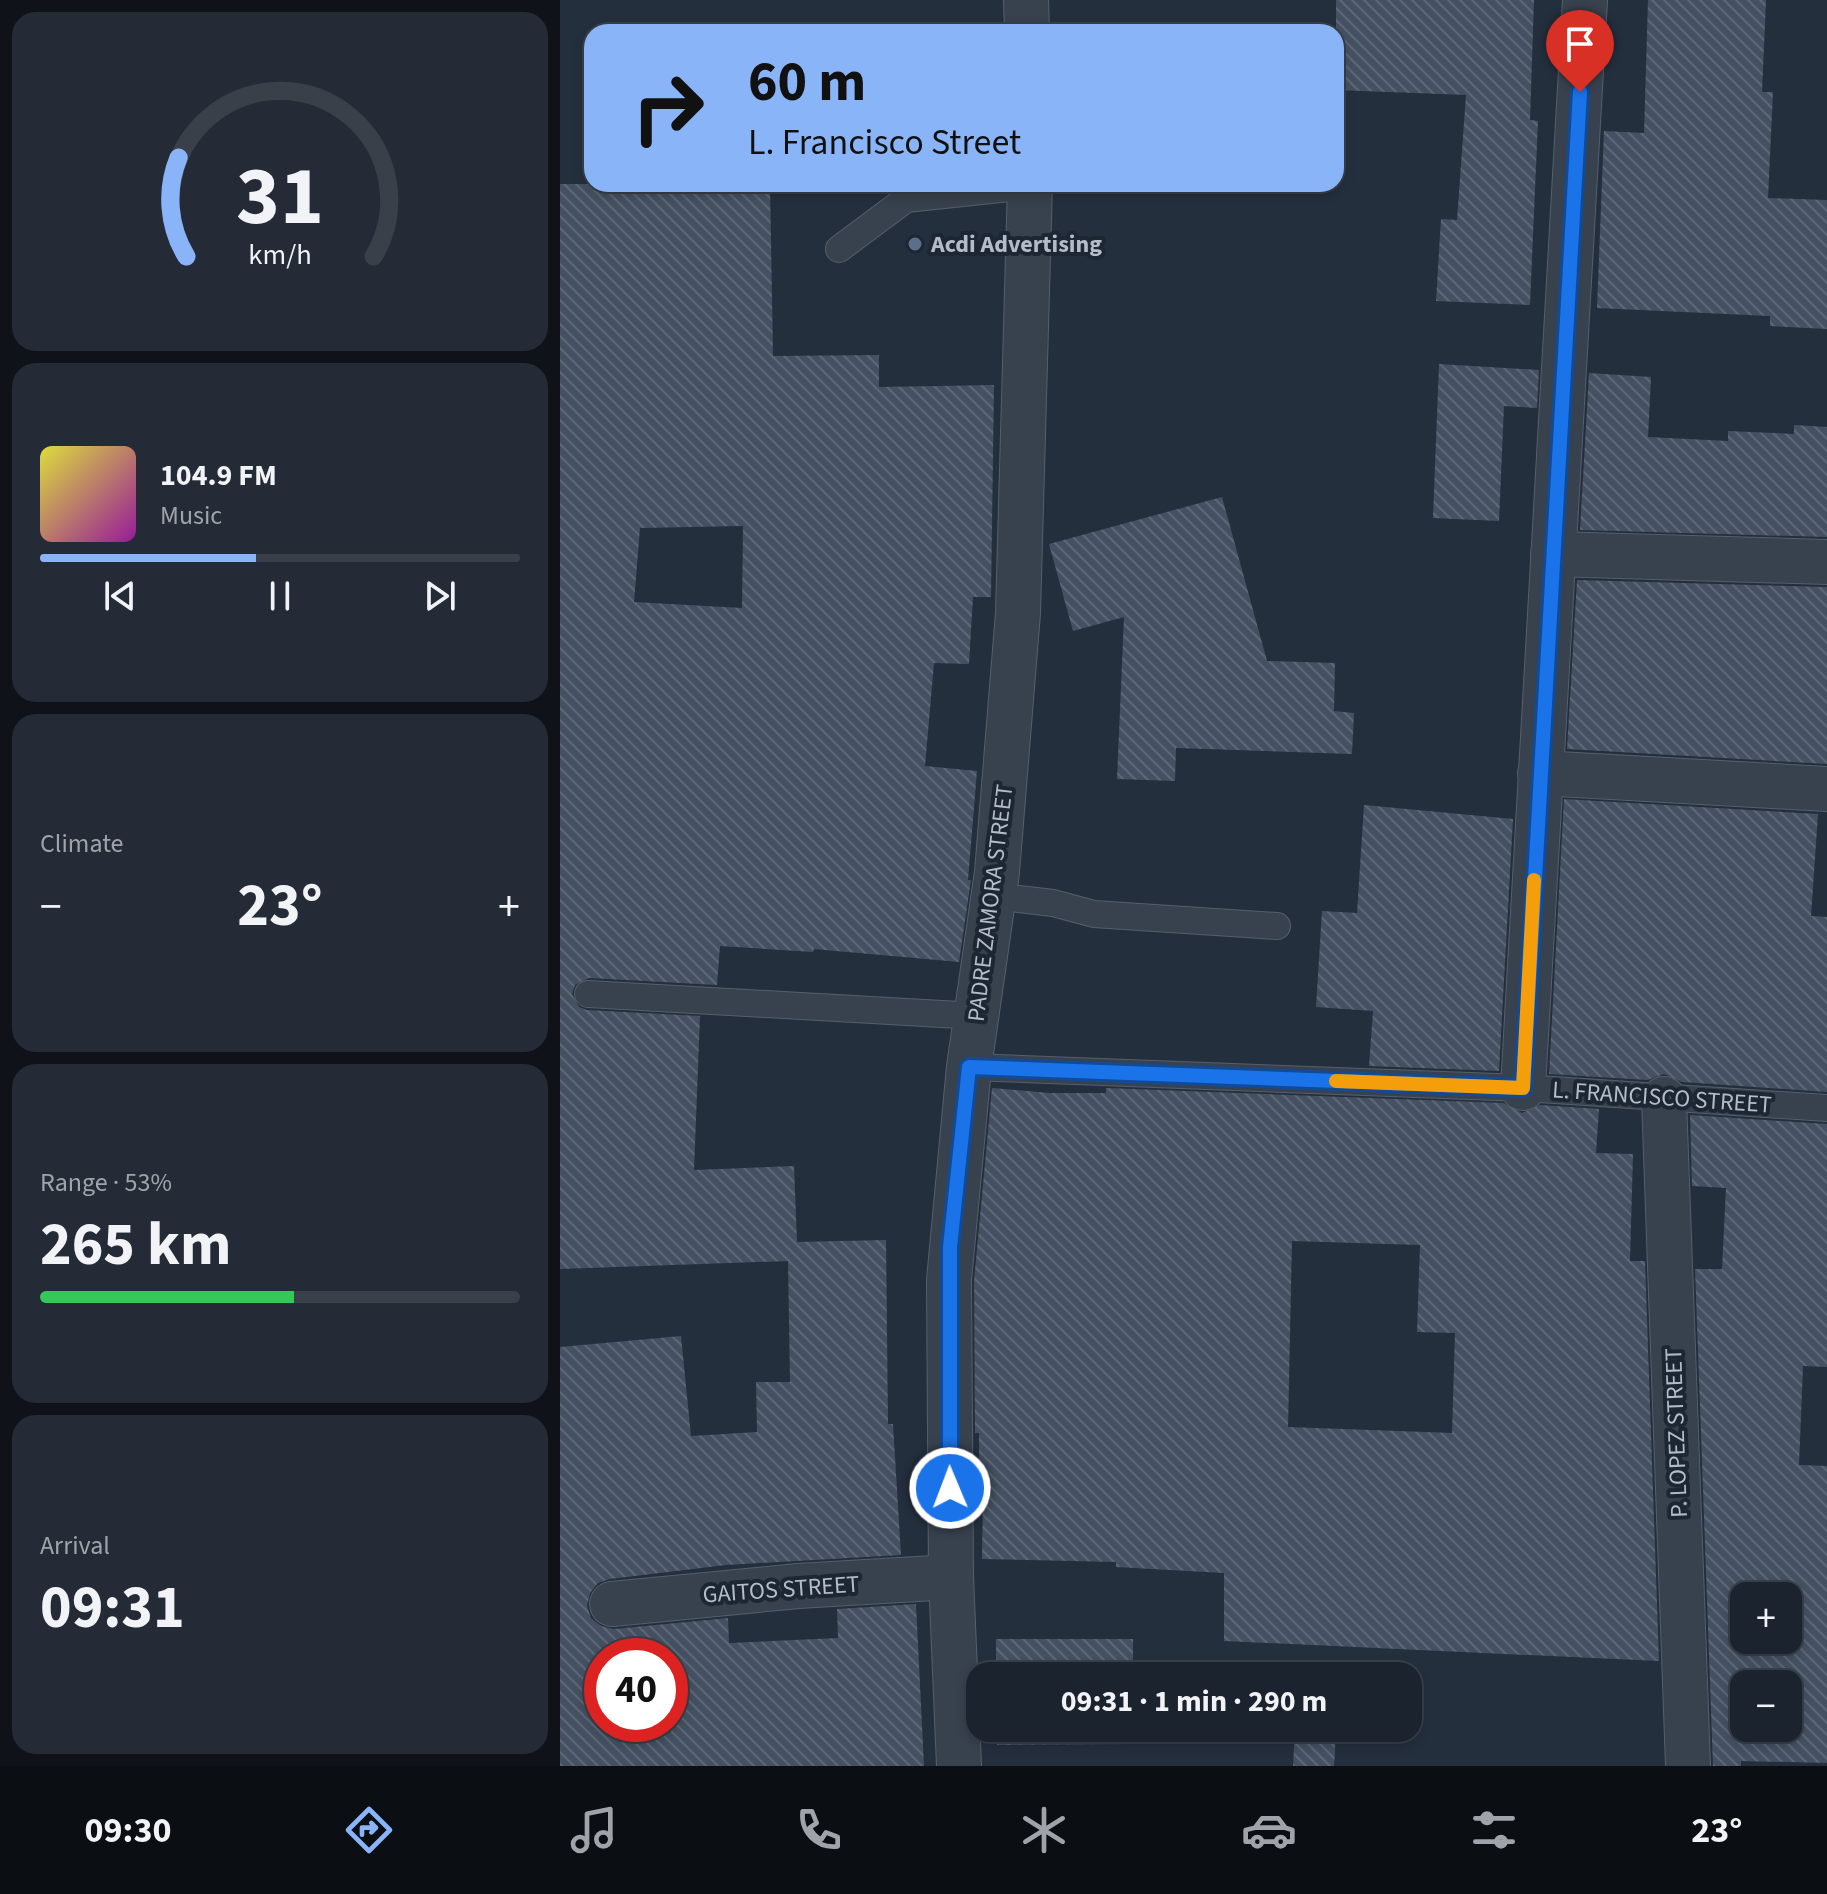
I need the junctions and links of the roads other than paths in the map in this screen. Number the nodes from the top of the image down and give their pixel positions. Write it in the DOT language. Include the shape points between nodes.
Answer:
graph roads {
  1 [pos="1026,0"];
  2 [pos="1585,0"];
  3 [pos="1027,24"];
  4 [pos="968,192"];
  5 [pos="1030,192"];
  6 [pos="839,249"];
  7 [pos="1553,554"];
  8 [pos="1827,562"];
  9 [pos="1540,773"];
  10 [pos="1827,789"];
  11 [pos="994,896"];
  12 [pos="1277,926"];
  13 [pos="588,994"];
  14 [pos="977,1016"];
  15 [pos="969,1067"];
  16 [pos="1523,1088"];
  17 [pos="1664,1099"];
  18 [pos="1827,1108"];
  19 [pos="951,1577"];
  20 [pos="612,1604"];
  21 [pos="959,1766"];
  22 [pos="1688,1766"];
  1 -- 3 [label="street"];
  2 -- 7 [label="street"];
  4 -- 6 [label="lane" via="906,199"];
  5 -- 11 [label="street, PADRE ZAMORA STREET" via="1023,554"];
  7 -- 8 [label="street"];
  7 -- 9 [label="street"];
  9 -- 10 [label="street"];
  9 -- 16 [label="street"];
  11 -- 12 [label="lane" via="1094,914"];
  11 -- 14 [label="street, PADRE ZAMORA STREET"];
  13 -- 14 [label="lane"];
  14 -- 15 [label="street, PADRE ZAMORA STREET"];
  15 -- 16 [label="lane, L. FRANCISCO STREET"];
  15 -- 19 [label="street, PADRE ZAMORA STREET" via="949,1280"];
  16 -- 17 [label="lane, L. FRANCISCO STREET"];
  17 -- 18 [label="lane, L. FRANCISCO STREET"];
  17 -- 22 [label="street, P. LOPEZ STREET"];
  19 -- 20 [label="street, GAITOS STREET"];
  19 -- 21 [label="street, PADRE ZAMORA STREET"];
}
